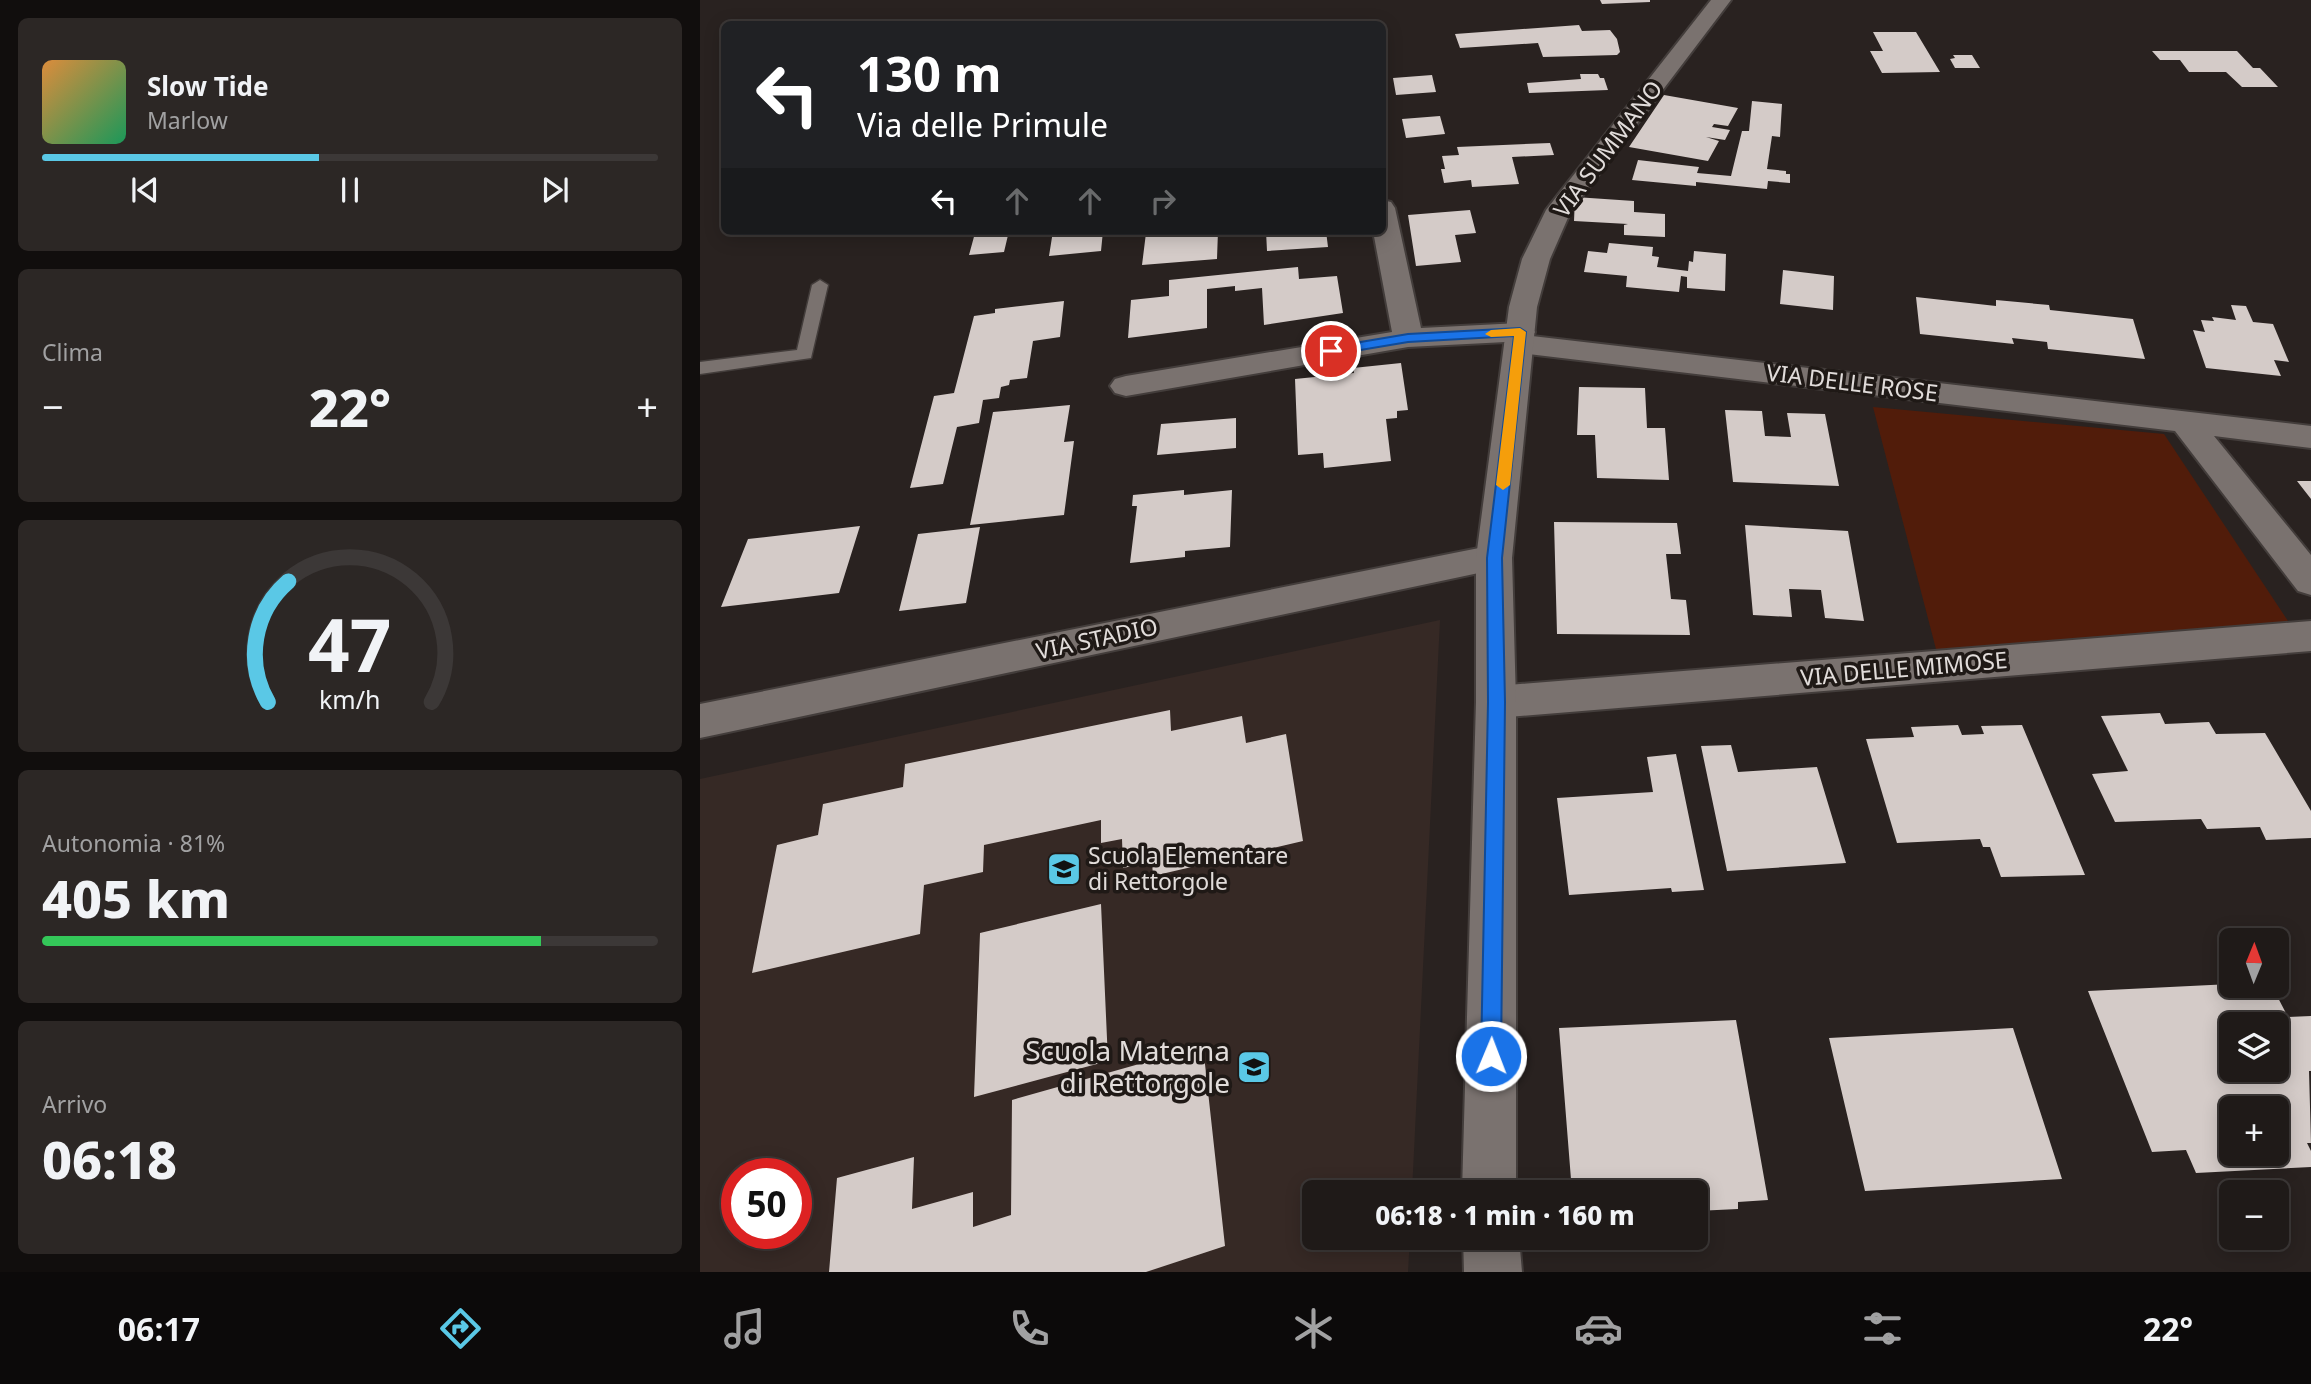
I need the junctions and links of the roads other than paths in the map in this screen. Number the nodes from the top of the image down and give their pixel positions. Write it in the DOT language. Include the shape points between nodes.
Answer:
graph roads {
  1 [pos="1721,0"];
  2 [pos="1386,228"];
  3 [pos="820,285"];
  4 [pos="1408,338"];
  5 [pos="1520,338"];
  6 [pos="700,368"];
  7 [pos="1126,386"];
  8 [pos="2185,422"];
  9 [pos="2311,437"];
  10 [pos="1494,558"];
  11 [pos="2311,581"];
  12 [pos="2311,636"];
  13 [pos="1496,702"];
  14 [pos="700,721"];
  15 [pos="1489,1180"];
  16 [pos="1492,1250"];
  17 [pos="1493,1272"];
  1 -- 5 [label="street, VIA SUMMANO" via="1559,210 1535,259"];
  2 -- 4 [label="street"];
  3 -- 6 [label="lane" via="805,354"];
  4 -- 5 [label="street, VIA DELLE ROSE"];
  4 -- 7 [label="street, VIA DELLE ROSE"];
  5 -- 8 [label="street, VIA DELLE ROSE"];
  5 -- 10 [label="street, VIA SUMMANO"];
  8 -- 9 [label="street, VIA DELLE ROSE"];
  8 -- 11 [label="street"];
  10 -- 13 [label="street, VIA SUMMANO"];
  10 -- 14 [label="street, VIA STADIO"];
  12 -- 13 [label="street, VIA DELLE MIMOSE"];
  13 -- 15 [label="street, VIA SUMMANO"];
  16 -- 17 [label="street"];
}
